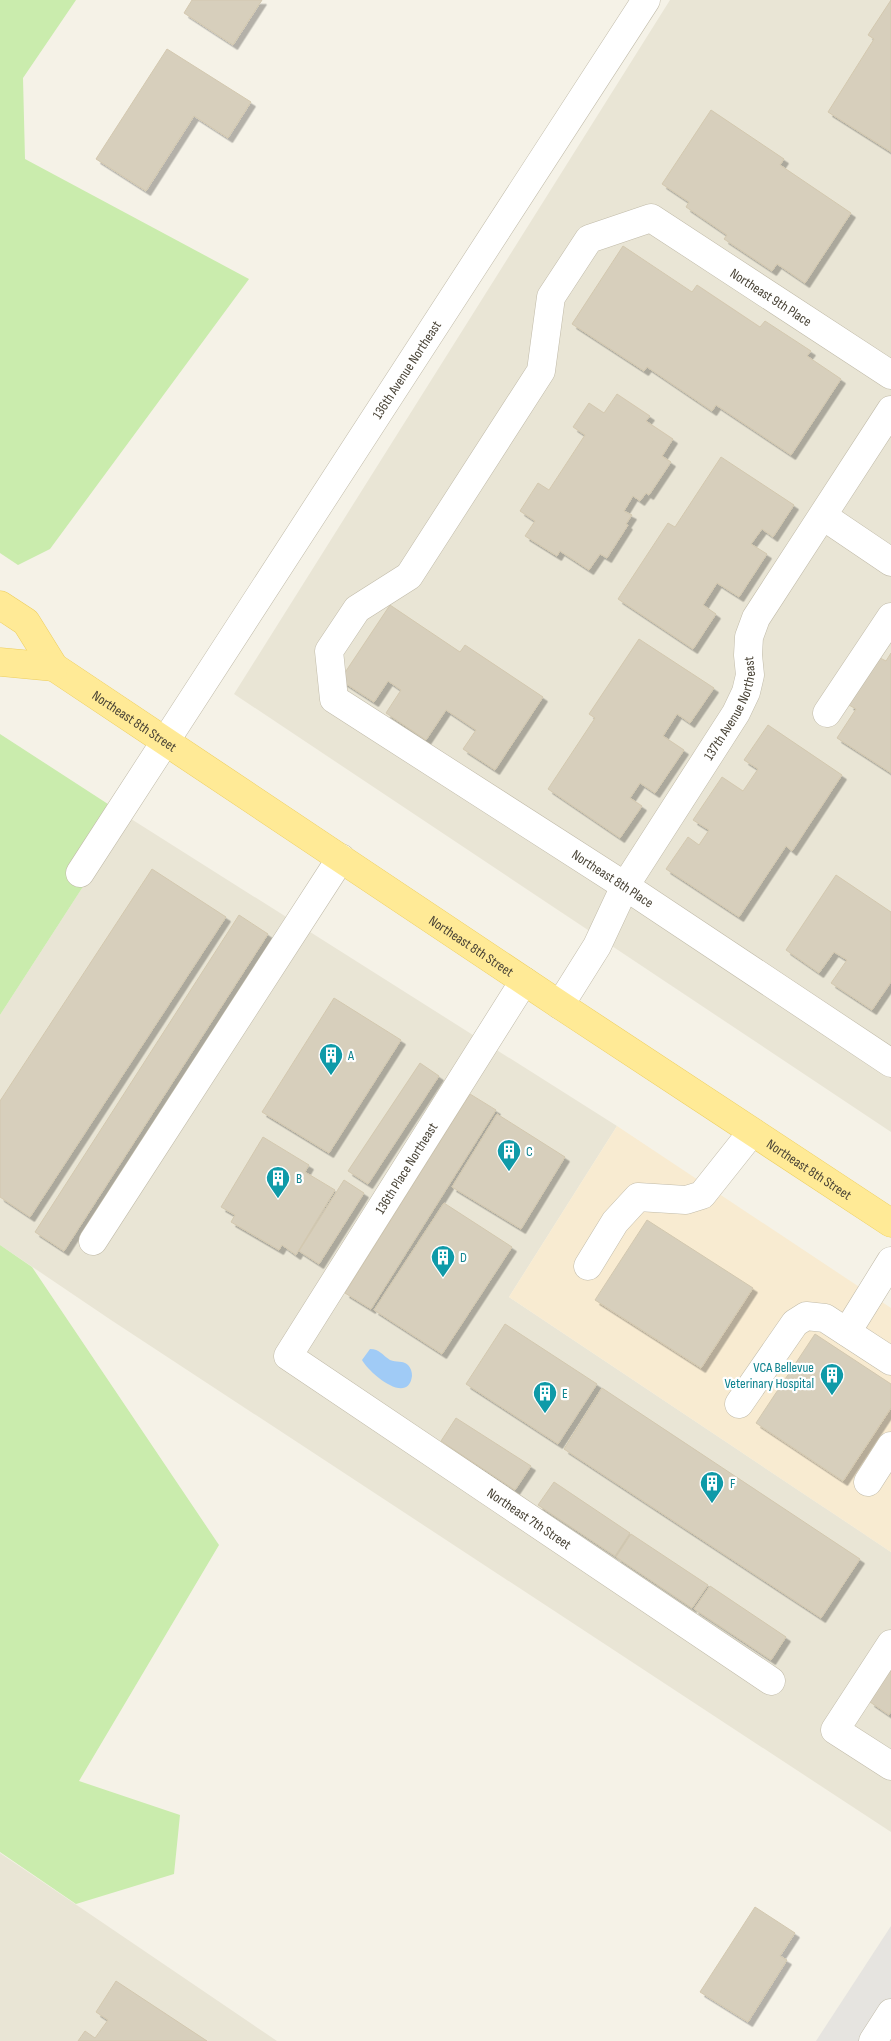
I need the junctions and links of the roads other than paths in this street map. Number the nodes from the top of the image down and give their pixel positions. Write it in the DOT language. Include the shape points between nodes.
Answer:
graph roads {
  1 [pos="646,0"];
  2 [pos="891,375"];
  3 [pos="891,410"];
  4 [pos="823,516"];
  5 [pos="891,562"];
  6 [pos="0,605"];
  7 [pos="891,617"];
  8 [pos="0,662"];
  9 [pos="54,667"];
  10 [pos="334,699"];
  11 [pos="827,713"];
  12 [pos="166,740"];
  13 [pos="341,858"];
  14 [pos="80,873"];
  15 [pos="625,886"];
  16 [pos="524,981"];
  17 [pos="560,1005"];
  18 [pos="891,1063"];
  19 [pos="752,1132"];
  20 [pos="891,1223"];
  21 [pos="93,1240"];
  22 [pos="891,1261"];
  23 [pos="588,1266"];
  24 [pos="847,1332"];
  25 [pos="288,1356"];
  26 [pos="891,1361"];
  27 [pos="739,1404"];
  28 [pos="891,1446"];
  29 [pos="868,1482"];
  30 [pos="891,1644"];
  31 [pos="771,1681"];
  32 [pos="891,1766"];
  33 [pos="891,2013"];
  34 [pos="873,2041"];
  1 -- 12 [label="street, 136th Avenue Northeast"];
  2 -- 10 [label="street, Northeast 9th Place" via="651,218 589,239 551,297 541,371 409,576 357,609 329,650"];
  3 -- 4 [label="street, 137th Avenue Northeast"];
  4 -- 5 [label="street"];
  4 -- 15 [label="street, 137th Avenue Northeast" via="756,618 749,637 750,675 736,714"];
  6 -- 9 [label="main road, Northeast 8th Street" via="26,622"];
  7 -- 11 [label="street"];
  8 -- 9 [label="main road, Northeast 8th Street"];
  9 -- 12 [label="main road, Northeast 8th Street"];
  10 -- 15 [label="street, Northeast 8th Place"];
  12 -- 13 [label="main road, Northeast 8th Street"];
  12 -- 14 [label="street, 136th Avenue Northeast"];
  13 -- 16 [label="main road, Northeast 8th Street"];
  13 -- 21 [label="street"];
  15 -- 17 [label="street, 137th Avenue Northeast" via="597,946"];
  15 -- 18 [label="street, Northeast 8th Place"];
  16 -- 17 [label="main road, Northeast 8th Street"];
  16 -- 25 [label="street, 136th Place Northeast"];
  17 -- 19 [label="main road, Northeast 8th Street"];
  19 -- 20 [label="main road, Northeast 8th Street"];
  19 -- 23 [label="street" via="702,1195 686,1200 638,1197 616,1222"];
  22 -- 24 [label="street"];
  24 -- 26 [label="street"];
  24 -- 27 [label="street" via="825,1318 806,1316 796,1323"];
  25 -- 31 [label="street, Northeast 7th Street"];
  28 -- 29 [label="street"];
  30 -- 32 [label="street" via="835,1730"];
  33 -- 34 [label="street"];
}
